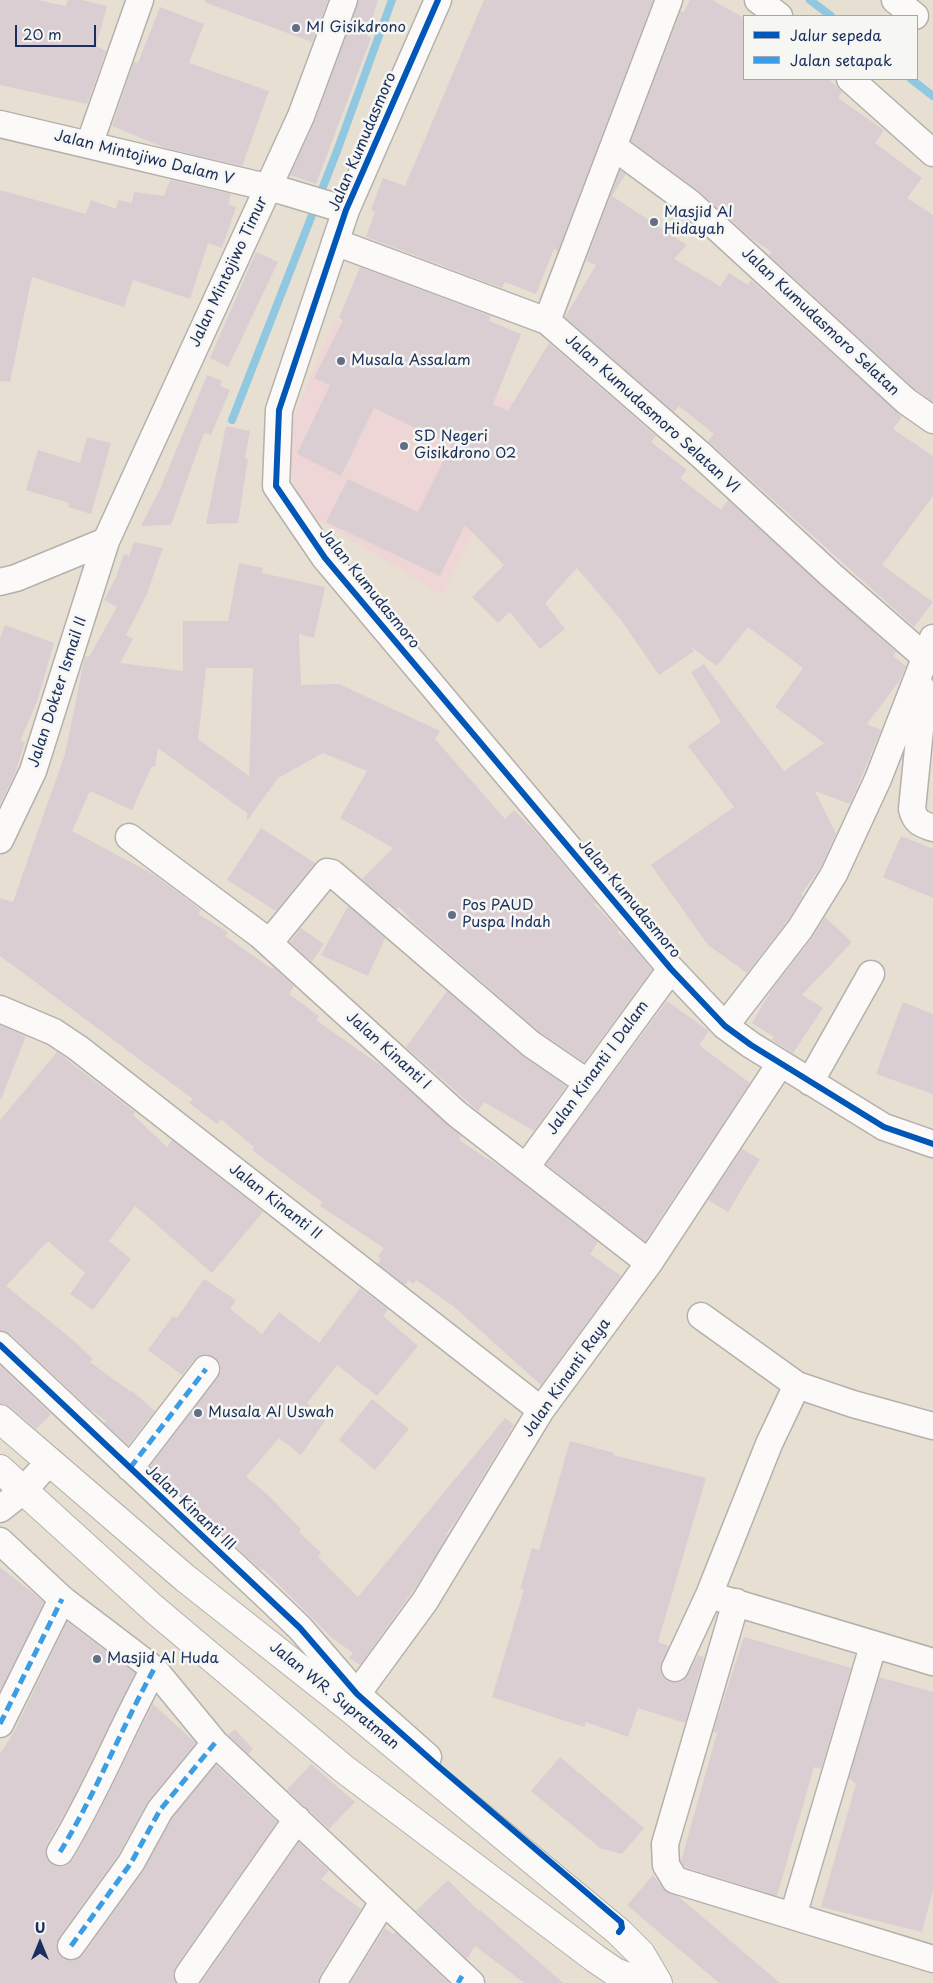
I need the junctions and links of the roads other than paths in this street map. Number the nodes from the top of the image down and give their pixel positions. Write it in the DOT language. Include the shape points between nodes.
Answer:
graph roads {
  1 [pos="140,0"];
  2 [pos="344,0"];
  3 [pos="438,0"];
  4 [pos="669,0"];
  5 [pos="758,0"];
  6 [pos="895,0"];
  7 [pos="778,15"];
  8 [pos="914,15"];
  9 [pos="918,19"];
  10 [pos="933,30"];
  11 [pos="851,80"];
  12 [pos="0,124"];
  13 [pos="89,145"];
  14 [pos="614,147"];
  15 [pos="933,153"];
  16 [pos="267,188"];
  17 [pos="336,207"];
  18 [pos="336,242"];
  19 [pos="547,321"];
  20 [pos="933,420"];
  21 [pos="106,541"];
  22 [pos="0,582"];
  23 [pos="926,658"];
  24 [pos="933,828"];
  25 [pos="129,836"];
  26 [pos="0,840"];
  27 [pos="269,943"];
  28 [pos="671,969"];
  29 [pos="870,974"];
  30 [pos="0,1009"];
  31 [pos="725,1026"];
  32 [pos="780,1064"];
  33 [pos="810,1082"];
  34 [pos="588,1083"];
  35 [pos="933,1144"];
  36 [pos="526,1167"];
  37 [pos="649,1263"];
  38 [pos="700,1316"];
  39 [pos="0,1345"];
  40 [pos="206,1368"];
  41 [pos="796,1385"];
  42 [pos="541,1410"];
  43 [pos="0,1419"];
  44 [pos="933,1426"];
  45 [pos="50,1462"];
  46 [pos="130,1468"];
  47 [pos="0,1469"];
  48 [pos="23,1491"];
  49 [pos="0,1510"];
  50 [pos="0,1541"];
  51 [pos="709,1595"];
  52 [pos="62,1599"];
  53 [pos="736,1602"];
  54 [pos="873,1646"];
  55 [pos="933,1662"];
  56 [pos="676,1668"];
  57 [pos="154,1669"];
  58 [pos="357,1694"];
  59 [pos="0,1724"];
  60 [pos="215,1743"];
  61 [pos="297,1819"];
  62 [pos="60,1852"];
  63 [pos="383,1902"];
  64 [pos="793,1916"];
  65 [pos="619,1932"];
  66 [pos="71,1946"];
  67 [pos="933,1958"];
  68 [pos="188,1975"];
  69 [pos="464,1981"];
  70 [pos="333,1983"];
  71 [pos="643,1983"];
  72 [pos="658,1983"];
  1 -- 13 [label="street"];
  2 -- 16 [label="street, Jalan Mintojiwo Timur" via="301,116"];
  3 -- 17 [label="street, Jalan Kumudasmoro"];
  4 -- 14 [label="street"];
  5 -- 7 [label="street"];
  6 -- 8 [label="street"];
  9 -- 10 [label="street"];
  11 -- 15 [label="street"];
  12 -- 13 [label="street, Jalan Mintojiwo Dalam V"];
  13 -- 16 [label="street, Jalan Mintojiwo Dalam V"];
  14 -- 19 [label="street"];
  14 -- 20 [label="street, Jalan Kumudasmoro Selatan" via="690,203 906,401"];
  16 -- 17 [label="street, Jalan Mintojiwo Dalam V"];
  16 -- 21 [label="street, Jalan Mintojiwo Timur"];
  17 -- 18 [label="street, Jalan Kumudasmoro"];
  18 -- 19 [label="street, Jalan Kumudasmoro Selatan VI"];
  18 -- 28 [label="street, Jalan Kumudasmoro" via="279,410 276,486 325,558"];
  19 -- 23 [label="street, Jalan Kumudasmoro Selatan VI"];
  21 -- 22 [label="street"];
  21 -- 26 [label="street, Jalan Dokter Ismail II" via="33,770"];
  23 -- 24 [label="street" via="912,809 914,819"];
  23 -- 31 [label="street" via="878,779 834,874 800,930"];
  25 -- 27 [label="street, Jalan Kinanti I"];
  27 -- 34 [label="street" via="327,872 332,873 532,1044"];
  27 -- 36 [label="street, Jalan Kinanti I" via="457,1114"];
  28 -- 31 [label="street, Jalan Kumudasmoro"];
  28 -- 34 [label="street, Jalan Kinanti I Dalam"];
  29 -- 33 [label="street"];
  30 -- 42 [label="street, Jalan Kinanti II" via="54,1032 78,1048"];
  31 -- 32 [label="street, Jalan Kumudasmoro"];
  32 -- 33 [label="street, Jalan Kumudasmoro"];
  32 -- 37 [label="street, Jalan Kinanti Raya"];
  33 -- 35 [label="street, Jalan Kumudasmoro" via="884,1126"];
  34 -- 36 [label="street, Jalan Kinanti I Dalam"];
  36 -- 37 [label="street, Jalan Kinanti I"];
  37 -- 42 [label="street, Jalan Kinanti Raya"];
  38 -- 41 [label="street"];
  39 -- 46 [label="street, Jalan Kinanti III"];
  40 -- 46 [label="street"];
  41 -- 44 [label="street"];
  41 -- 51 [label="street"];
  42 -- 58 [label="street, Jalan Kinanti Raya" via="425,1601"];
  43 -- 45 [label="main road, Jalan WR. Supratman"];
  45 -- 48 [label="street"];
  45 -- 65 [label="main road, Jalan WR. Supratman" via="185,1578 345,1704"];
  46 -- 58 [label="street, Jalan Kinanti III" via="300,1628"];
  47 -- 48 [label="main road"];
  48 -- 49 [label="street"];
  48 -- 71 [label="main road" via="154,1609 344,1769 596,1959 615,1972"];
  50 -- 52 [label="street"];
  51 -- 53 [label="street"];
  51 -- 56 [label="street"];
  52 -- 57 [label="street"];
  52 -- 59 [label="street"];
  53 -- 54 [label="street"];
  53 -- 64 [label="street" via="665,1844 666,1865 674,1880"];
  54 -- 55 [label="street"];
  54 -- 64 [label="street"];
  57 -- 60 [label="street"];
  57 -- 62 [label="street" via="112,1750 96,1790"];
  58 -- 65 [label="street, Jalan Kinanti III" via="621,1922"];
  60 -- 61 [label="street"];
  60 -- 66 [label="street" via="160,1810 131,1863"];
  61 -- 63 [label="street"];
  61 -- 68 [label="street"];
  63 -- 69 [label="street"];
  63 -- 70 [label="street"];
  64 -- 67 [label="street"];
  65 -- 72 [label="main road, Jalan WR. Supratman" via="641,1954"];
}
